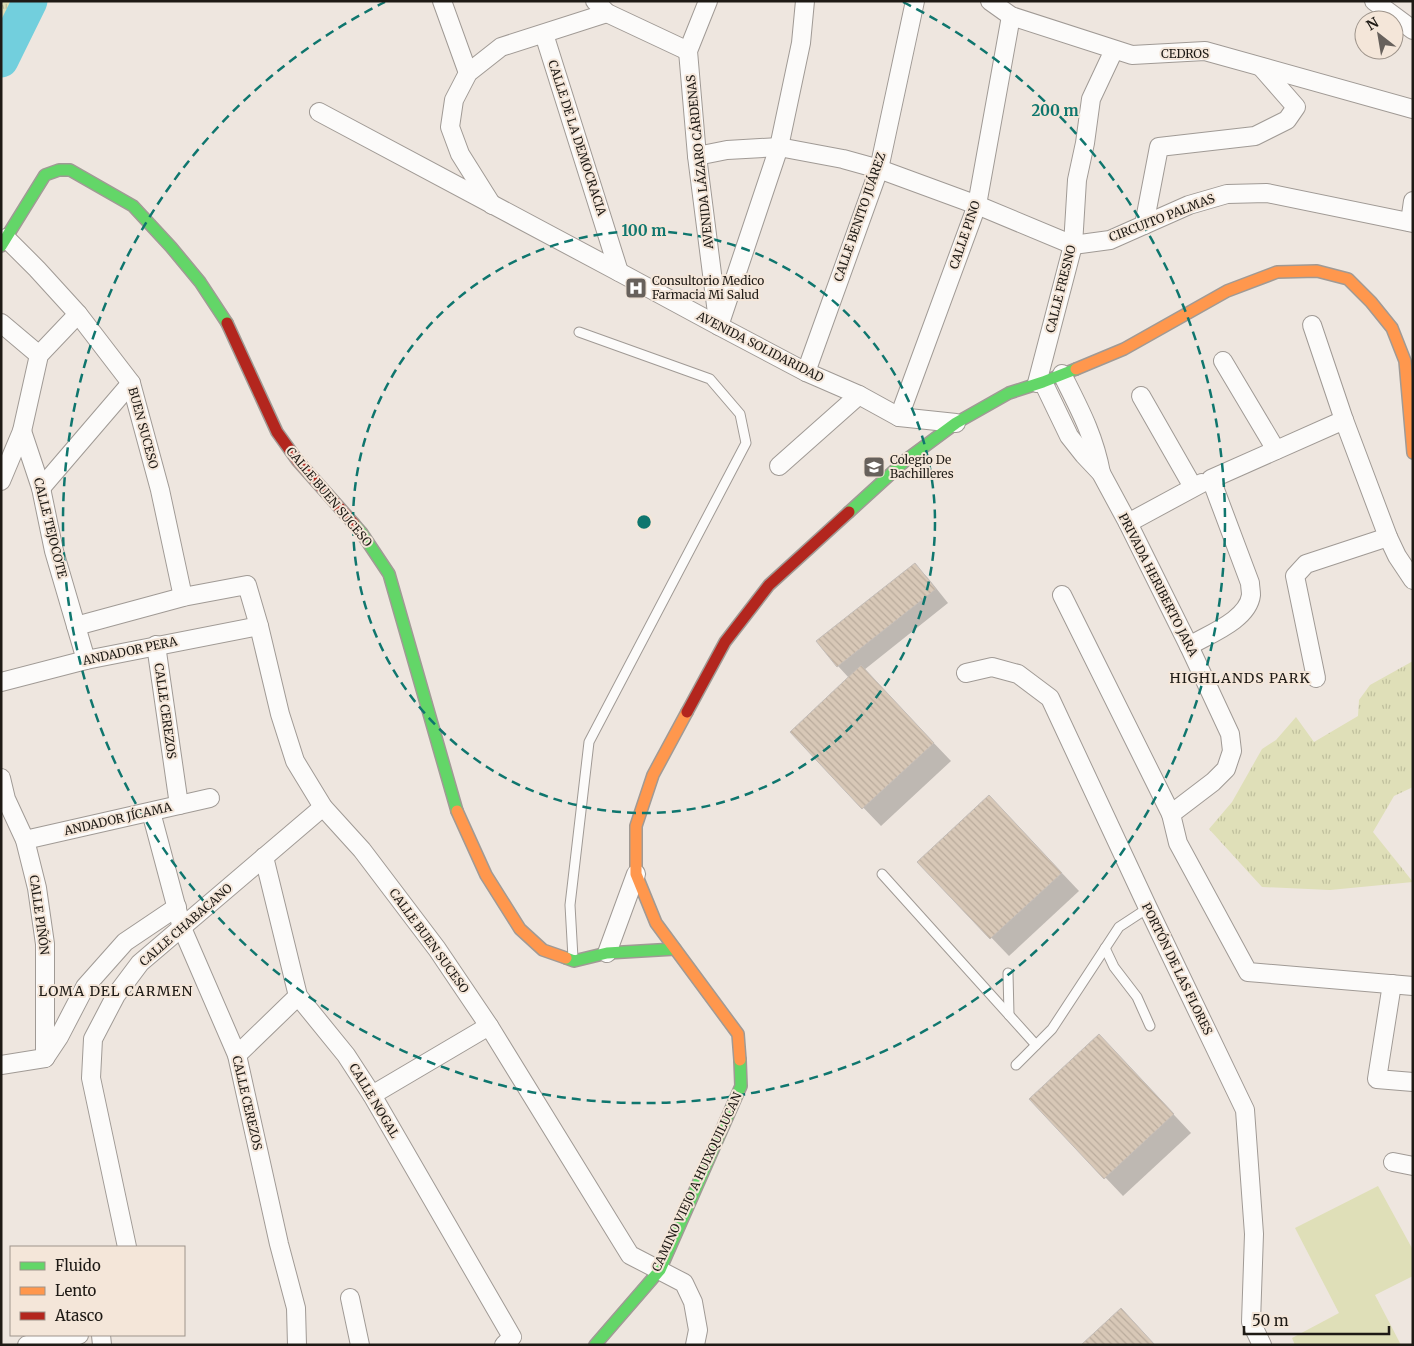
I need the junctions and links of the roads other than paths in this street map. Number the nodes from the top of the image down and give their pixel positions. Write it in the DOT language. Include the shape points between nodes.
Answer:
graph roads {
  1 [pos="442,1"];
  2 [pos="708,1"];
  3 [pos="804,1"];
  4 [pos="915,1"];
  5 [pos="990,1"];
  6 [pos="1374,1"];
  7 [pos="601,7"];
  8 [pos="1011,16"];
  9 [pos="1413,30"];
  10 [pos="544,34"];
  11 [pos="1114,50"];
  12 [pos="688,51"];
  13 [pos="1261,67"];
  14 [pos="468,73"];
  15 [pos="1413,109"];
  16 [pos="319,112"];
  17 [pos="779,147"];
  18 [pos="697,156"];
  19 [pos="879,169"];
  20 [pos="1413,201"];
  21 [pos="492,205"];
  22 [pos="977,205"];
  23 [pos="1412,223"];
  24 [pos="1144,224"];
  25 [pos="4,242"];
  26 [pos="1073,245"];
  27 [pos="620,272"];
  28 [pos="78,314"];
  29 [pos="1,323"];
  30 [pos="1312,325"];
  31 [pos="718,326"];
  32 [pos="580,332"];
  33 [pos="39,356"];
  34 [pos="1222,361"];
  35 [pos="806,372"];
  36 [pos="1062,374"];
  37 [pos="131,383"];
  38 [pos="1040,383"];
  39 [pos="859,395"];
  40 [pos="1142,396"];
  41 [pos="899,417"];
  42 [pos="1344,420"];
  43 [pos="956,423"];
  44 [pos="22,431"];
  45 [pos="1276,450"];
  46 [pos="1413,453"];
  47 [pos="779,466"];
  48 [pos="1101,473"];
  49 [pos="1211,479"];
  50 [pos="1,482"];
  51 [pos="1193,487"];
  52 [pos="41,488"];
  53 [pos="1128,523"];
  54 [pos="1388,537"];
  55 [pos="1413,580"];
  56 [pos="1062,595"];
  57 [pos="183,597"];
  58 [pos="76,626"];
  59 [pos="259,626"];
  60 [pos="156,646"];
  61 [pos="1189,646"];
  62 [pos="86,660"];
  63 [pos="966,673"];
  64 [pos="1316,678"];
  65 [pos="1,682"];
  66 [pos="1,778"];
  67 [pos="210,798"];
  68 [pos="179,805"];
  69 [pos="324,807"];
  70 [pos="151,812"];
  71 [pos="1171,814"];
  72 [pos="25,840"];
  73 [pos="264,857"];
  74 [pos="636,874"];
  75 [pos="882,874"];
  76 [pos="177,907"];
  77 [pos="1148,908"];
  78 [pos="182,928"];
  79 [pos="1105,948"];
  80 [pos="676,949"];
  81 [pos="606,952"];
  82 [pos="574,961"];
  83 [pos="1008,973"];
  84 [pos="1392,984"];
  85 [pos="1413,986"];
  86 [pos="298,996"];
  87 [pos="1009,1015"];
  88 [pos="489,1026"];
  89 [pos="1150,1026"];
  90 [pos="1036,1045"];
  91 [pos="237,1055"];
  92 [pos="45,1058"];
  93 [pos="1,1065"];
  94 [pos="1016,1065"];
  95 [pos="1413,1082"];
  96 [pos="372,1095"];
  97 [pos="1393,1162"];
  98 [pos="1413,1166"];
  99 [pos="127,1246"];
  100 [pos="660,1270"];
  101 [pos="350,1298"];
  102 [pos="74,1336"];
  103 [pos="508,1341"];
  104 [pos="27,1345"];
  105 [pos="297,1345"];
  106 [pos="360,1345"];
  107 [pos="595,1345"];
  108 [pos="695,1345"];
  109 [pos="1262,1345"];
  1 -- 14 [label="street"];
  2 -- 12 [label="street, AVENIDA LÁZARO CÁRDENAS"];
  3 -- 17 [label="street" via="800,43"];
  4 -- 19 [label="street, CALLE BENITO JUÁREZ"];
  5 -- 8 [label="street, CEDROS"];
  6 -- 9 [label="street"];
  7 -- 10 [label="street"];
  7 -- 12 [label="street"];
  8 -- 11 [label="street, CEDROS"];
  8 -- 22 [label="street, CALLE PINO"];
  10 -- 14 [label="street" via="500,47"];
  10 -- 27 [label="street, CALLE DE LA DEMOCRACIA"];
  11 -- 13 [label="street, CEDROS" via="1132,55 1205,51"];
  11 -- 26 [label="street, CALLE FRESNO" via="1091,99 1076,180"];
  12 -- 18 [label="street, AVENIDA LÁZARO CÁRDENAS"];
  13 -- 15 [label="street, CEDROS"];
  13 -- 24 [label="street" via="1296,107 1292,114 1287,120 1255,136 1159,147"];
  14 -- 21 [label="street" via="454,100 450,127 460,154"];
  16 -- 21 [label="street, AVENIDA SOLIDARIDAD"];
  17 -- 18 [label="street" via="727,150"];
  17 -- 19 [label="street"];
  17 -- 31 [label="street"];
  18 -- 31 [label="street, AVENIDA LÁZARO CÁRDENAS"];
  19 -- 22 [label="street"];
  19 -- 35 [label="street, CALLE BENITO JUÁREZ"];
  20 -- 23 [label="street"];
  21 -- 27 [label="street, AVENIDA SOLIDARIDAD"];
  22 -- 26 [label="street"];
  22 -- 41 [label="street, CALLE PINO"];
  23 -- 24 [label="street, CIRCUITO PALMAS" via="1267,193 1227,194 1189,205"];
  24 -- 26 [label="street, CIRCUITO PALMAS" via="1110,240"];
  25 -- 28 [label="street, BUEN SUCESO" via="37,269"];
  25 -- 82 [label="main road, CALLE BUEN SUCESO" via="45,175 70,170 133,206 200,282 224,317 277,432 360,532 389,574 454,804 486,875 520,929 543,950"];
  26 -- 38 [label="street, CALLE FRESNO"];
  27 -- 31 [label="street, AVENIDA SOLIDARIDAD"];
  28 -- 33 [label="street"];
  28 -- 37 [label="street, BUEN SUCESO"];
  29 -- 33 [label="street"];
  30 -- 42 [label="street"];
  31 -- 35 [label="street, AVENIDA SOLIDARIDAD"];
  32 -- 82 [label="lane" via="710,379 740,414 746,443 589,742 570,904"];
  33 -- 44 [label="street"];
  34 -- 45 [label="street"];
  35 -- 39 [label="street, AVENIDA SOLIDARIDAD"];
  36 -- 38 [label="main road, CAMINO VIEJO A HUIXQUILUCAN"];
  36 -- 46 [label="main road, CAMINO VIEJO A HUIXQUILUCAN" via="1124,349 1227,291 1277,272 1317,270 1348,279 1392,328 1405,361"];
  36 -- 48 [label="street, PRIVADA HERIBERTO JARA" via="1088,426"];
  37 -- 52 [label="street"];
  37 -- 57 [label="street, BUEN SUCESO" via="160,490"];
  38 -- 43 [label="main road, CAMINO VIEJO A HUIXQUILUCAN" via="1009,393"];
  38 -- 48 [label="street, PRIVADA HERIBERTO JARA" via="1069,436"];
  39 -- 41 [label="street, AVENIDA SOLIDARIDAD"];
  39 -- 47 [label="street"];
  40 -- 51 [label="street"];
  41 -- 43 [label="street, AVENIDA SOLIDARIDAD"];
  42 -- 45 [label="street"];
  42 -- 54 [label="street"];
  43 -- 74 [label="main road, CAMINO VIEJO A HUIXQUILUCAN" via="906,460 769,585 725,642 653,775 636,826"];
  44 -- 50 [label="street"];
  44 -- 52 [label="street, CALLE TEJOCOTE"];
  45 -- 49 [label="street"];
  48 -- 53 [label="street, PRIVADA HERIBERTO JARA"];
  49 -- 51 [label="street"];
  49 -- 61 [label="street" via="1250,583 1251,595 1240,617"];
  51 -- 53 [label="street"];
  52 -- 58 [label="street, CALLE TEJOCOTE" via="54,551"];
  53 -- 61 [label="street, PRIVADA HERIBERTO JARA"];
  54 -- 55 [label="street"];
  54 -- 64 [label="street" via="1306,564 1295,576"];
  56 -- 71 [label="street"];
  57 -- 58 [label="street"];
  57 -- 59 [label="street, CALLE BUEN SUCESO" via="247,585"];
  58 -- 62 [label="street, CALLE TEJOCOTE"];
  59 -- 60 [label="street, ANDADOR PERA"];
  59 -- 69 [label="street, CALLE BUEN SUCESO" via="295,761"];
  60 -- 62 [label="street, ANDADOR PERA"];
  60 -- 68 [label="street, CALLE CEREZOS"];
  61 -- 71 [label="street, PRIVADA HERIBERTO JARA" via="1230,734 1232,751 1226,769"];
  62 -- 65 [label="street, ANDADOR PERA"];
  63 -- 77 [label="street, PORTÓN DE LAS FLORES" via="992,667 1018,674 1050,698"];
  66 -- 72 [label="street, CALLE PIÑÓN" via="6,800"];
  67 -- 68 [label="street, ANDADOR JÍCAMA"];
  68 -- 70 [label="street, ANDADOR JÍCAMA"];
  69 -- 73 [label="street, CALLE CHABACANO"];
  69 -- 88 [label="street, CALLE BUEN SUCESO" via="362,850 432,941"];
  70 -- 72 [label="street, ANDADOR JÍCAMA"];
  70 -- 76 [label="street, CALLE CEREZOS"];
  71 -- 84 [label="street" via="1178,843 1248,972"];
  72 -- 92 [label="street, CALLE PIÑÓN" via="37,888 45,944"];
  73 -- 78 [label="street, CALLE CHABACANO"];
  73 -- 86 [label="street, CALLE NOGAL"];
  74 -- 80 [label="main road, CAMINO VIEJO A HUIXQUILUCAN" via="656,923"];
  74 -- 81 [label="street"];
  75 -- 87 [label="lane"];
  76 -- 78 [label="street, CALLE CEREZOS"];
  76 -- 92 [label="street" via="125,942 85,987"];
  77 -- 79 [label="lane" via="1119,927"];
  77 -- 109 [label="street, PORTÓN DE LAS FLORES" via="1245,1110 1254,1234 1251,1322"];
  78 -- 91 [label="street, CALLE CEREZOS"];
  78 -- 99 [label="street, CALLE CHABACANO" via="140,963 116,995 93,1039 90,1078"];
  79 -- 89 [label="lane" via="1114,967 1137,997"];
  79 -- 90 [label="lane" via="1052,1029"];
  80 -- 81 [label="main road"];
  80 -- 100 [label="main road, CAMINO VIEJO A HUIXQUILUCAN" via="738,1034 741,1086"];
  81 -- 82 [label="main road"];
  83 -- 87 [label="lane"];
  84 -- 85 [label="street"];
  84 -- 95 [label="street" via="1377,1079"];
  86 -- 91 [label="street"];
  86 -- 96 [label="street, CALLE NOGAL" via="346,1056"];
  87 -- 90 [label="lane"];
  88 -- 96 [label="street"];
  88 -- 100 [label="street, CALLE BUEN SUCESO" via="630,1255"];
  90 -- 94 [label="lane"];
  91 -- 105 [label="street, CALLE CEREZOS" via="296,1308"];
  92 -- 93 [label="street"];
  96 -- 103 [label="street, CALLE NOGAL"];
  97 -- 98 [label="street"];
  100 -- 107 [label="main road, CAMINO VIEJO A HUIXQUILUCAN"];
  100 -- 108 [label="street, CALLE BUEN SUCESO" via="684,1284 693,1302 698,1330"];
  101 -- 106 [label="street"];
  102 -- 104 [label="street"];
}
